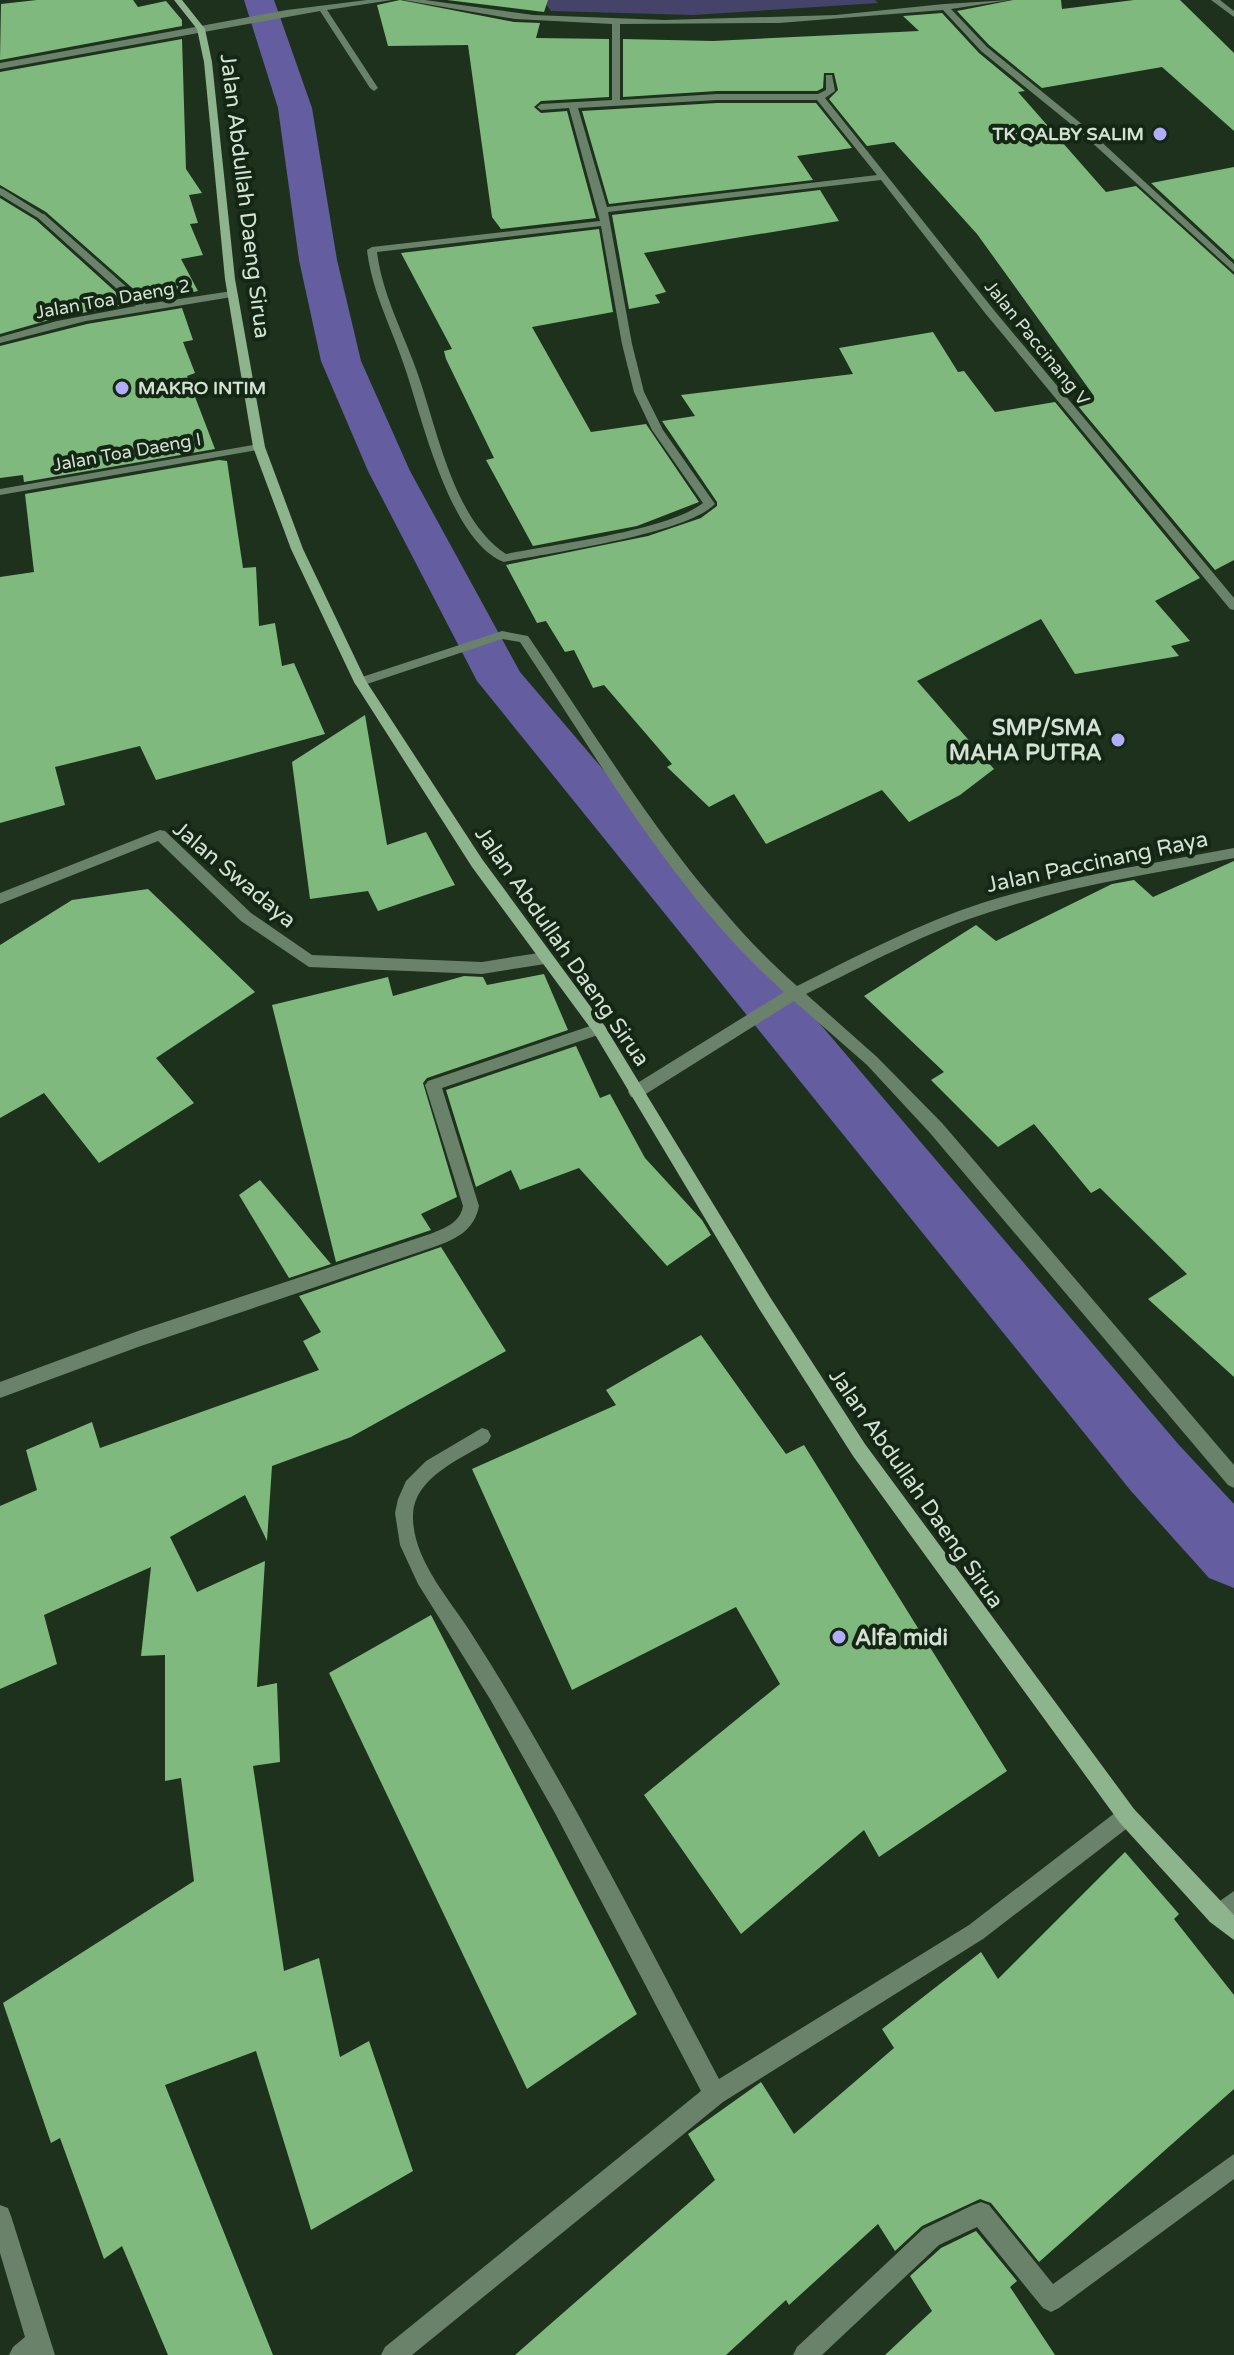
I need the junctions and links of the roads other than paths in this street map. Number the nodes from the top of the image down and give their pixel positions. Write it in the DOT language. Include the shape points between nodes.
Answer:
graph roads {
  1 [pos="178,0"];
  2 [pos="388,0"];
  3 [pos="407,0"];
  4 [pos="1006,0"];
  5 [pos="1215,0"];
  6 [pos="309,5"];
  7 [pos="944,6"];
  8 [pos="322,8"];
  9 [pos="1234,15"];
  10 [pos="616,21"];
  11 [pos="201,29"];
  12 [pos="0,66"];
  13 [pos="829,77"];
  14 [pos="374,88"];
  15 [pos="820,97"];
  16 [pos="616,102"];
  17 [pos="573,105"];
  18 [pos="541,107"];
  19 [pos="883,177"];
  20 [pos="0,191"];
  21 [pos="603,210"];
  22 [pos="605,223"];
  23 [pos="1234,269"];
  24 [pos="232,294"];
  25 [pos="144,308"];
  26 [pos="0,340"];
  27 [pos="259,447"];
  28 [pos="0,492"];
  29 [pos="1234,606"];
  30 [pos="360,682"];
  31 [pos="1234,853"];
  32 [pos="0,899"];
  33 [pos="545,958"];
  34 [pos="795,993"];
  35 [pos="599,1029"];
  36 [pos="636,1092"];
  37 [pos="0,1390"];
  38 [pos="482,1436"];
  39 [pos="1234,1479"];
  40 [pos="1127,1816"];
  41 [pos="1234,1901"];
  42 [pos="1217,1915"];
  43 [pos="1234,1929"];
  44 [pos="715,2094"];
  45 [pos="1234,2165"];
  46 [pos="0,2216"];
  47 [pos="34,2351"];
  48 [pos="393,2355"];
  49 [pos="805,2355"];
  1 -- 11 [label="main road, Jalan Abdullah Daeng Sirua"];
  2 -- 8 [label="street"];
  3 -- 10 [label="street" via="508,15"];
  4 -- 7 [label="street"];
  5 -- 9 [label="street"];
  6 -- 8 [label="street"];
  6 -- 11 [label="street"];
  7 -- 10 [label="street" via="774,19"];
  7 -- 23 [label="street" via="984,49 1080,127"];
  8 -- 14 [label="street"];
  10 -- 16 [label="street"];
  11 -- 12 [label="street"];
  11 -- 24 [label="main road, Jalan Abdullah Daeng Sirua"];
  13 -- 15 [label="street" via="831,91"];
  15 -- 16 [label="street"];
  15 -- 19 [label="street, Jalan Paccinang V"];
  16 -- 17 [label="street"];
  17 -- 18 [label="street"];
  17 -- 21 [label="street"];
  19 -- 21 [label="street"];
  19 -- 29 [label="street, Jalan Paccinang V"];
  20 -- 25 [label="street" via="41,216"];
  21 -- 22 [label="street"];
  22 -- 22 [label="street" via="372,250 375,277 447,478 476,534 504,558 668,524 708,508 707,498 658,430 639,392"];
  24 -- 25 [label="street, Jalan Toa Daeng 2"];
  24 -- 27 [label="main road, Jalan Abdullah Daeng Sirua"];
  25 -- 26 [label="street, Jalan Toa Daeng 2" via="48,324"];
  27 -- 28 [label="street, Jalan Toa Daeng I"];
  27 -- 30 [label="main road, Jalan Abdullah Daeng Sirua" via="297,549"];
  30 -- 33 [label="main road, Jalan Abdullah Daeng Sirua"];
  30 -- 34 [label="street" via="478,641 502,635 524,639 676,864 752,955"];
  31 -- 34 [label="street, Jalan Paccinang Raya" via="1062,886 984,908"];
  32 -- 33 [label="street, Jalan Swadaya" via="160,835 246,917 309,961 482,968"];
  33 -- 35 [label="main road, Jalan Abdullah Daeng Sirua"];
  34 -- 36 [label="street, Jalan Paccinang Raya"];
  34 -- 39 [label="street" via="872,1061 936,1128"];
  35 -- 36 [label="main road, Jalan Abdullah Daeng Sirua"];
  35 -- 37 [label="street" via="433,1085 471,1206 470,1219 462,1227"];
  36 -- 40 [label="main road, Jalan Abdullah Daeng Sirua" via="859,1450"];
  38 -- 44 [label="street" via="418,1478 406,1495 404,1533 566,1811"];
  40 -- 42 [label="main road, Jalan Abdullah Daeng Sirua"];
  40 -- 44 [label="street" via="976,1932"];
  41 -- 42 [label="street"];
  42 -- 43 [label="main road, Jalan Abdullah Daeng Sirua"];
  44 -- 48 [label="street"];
  45 -- 49 [label="street" via="1051,2300 981,2213 931,2237"];
  46 -- 47 [label="street"];
}
